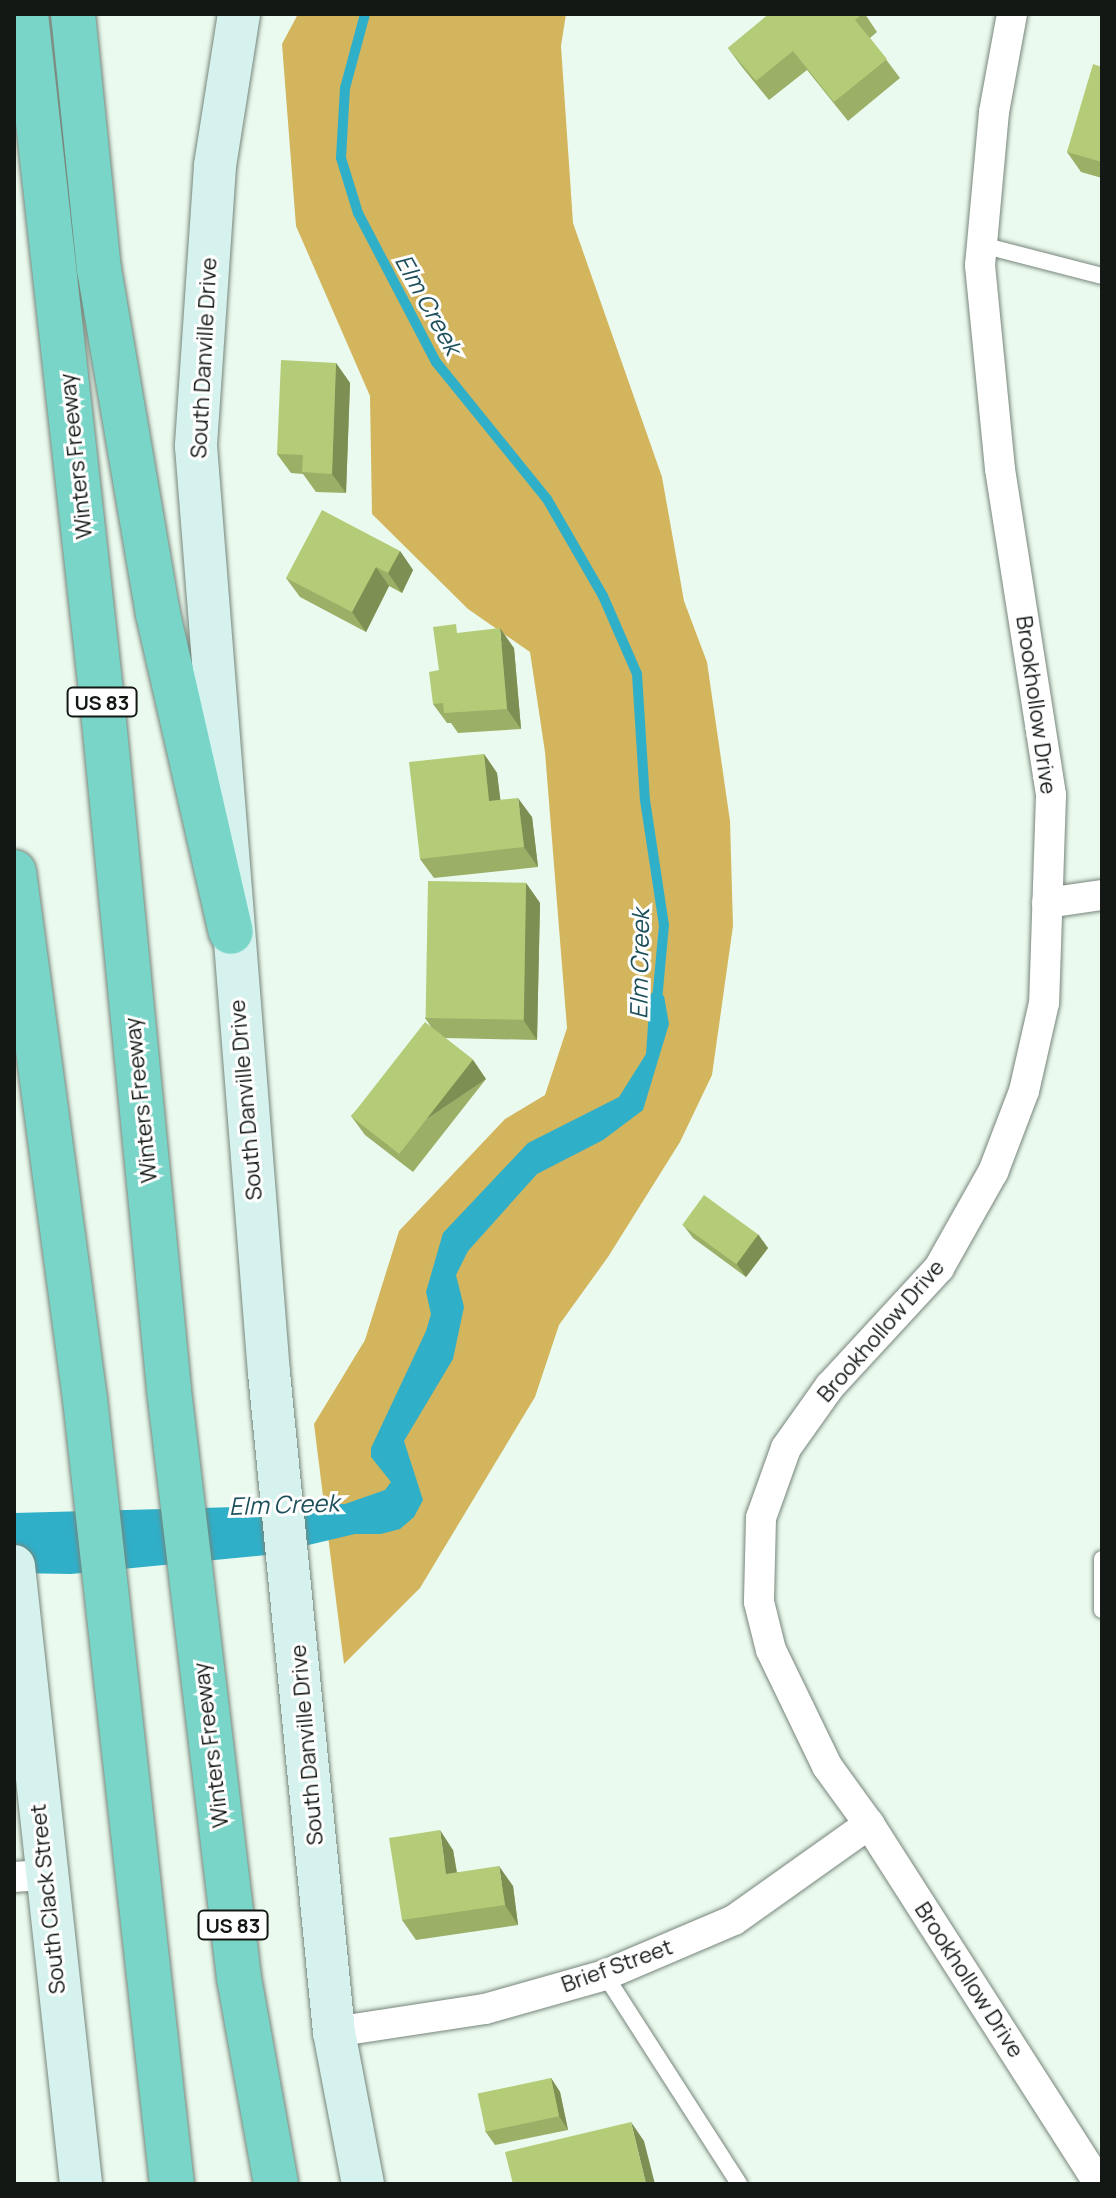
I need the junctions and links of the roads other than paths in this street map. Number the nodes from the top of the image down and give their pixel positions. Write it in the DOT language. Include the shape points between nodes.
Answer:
graph roads {
  1 [pos="26,14"];
  2 [pos="73,14"];
  3 [pos="239,14"];
  4 [pos="1012,14"];
  5 [pos="982,245"];
  6 [pos="1102,276"];
  7 [pos="14,872"];
  8 [pos="1102,895"];
  9 [pos="1047,903"];
  10 [pos="231,932"];
  11 [pos="1102,1559"];
  12 [pos="14,1566"];
  13 [pos="1102,1610"];
  14 [pos="869,1824"];
  15 [pos="29,1876"];
  16 [pos="605,1975"];
  17 [pos="334,2032"];
  18 [pos="81,2184"];
  19 [pos="172,2184"];
  20 [pos="276,2184"];
  21 [pos="363,2184"];
  22 [pos="739,2184"];
  23 [pos="1099,2184"];
  1 -- 20 [label="highway, Winters Freeway / US 83" via="99,669 169,1390 239,1978"];
  2 -- 10 [label="highway" via="99,269 155,599"];
  3 -- 10 [label="main road, South Danville Drive" via="215,166 196,446"];
  4 -- 5 [label="street, Brookhollow Drive" via="994,112"];
  5 -- 6 [label="lane"];
  5 -- 9 [label="street, Brookhollow Drive" via="1000,469 1051,795"];
  7 -- 19 [label="highway" via="85,1399"];
  8 -- 9 [label="street"];
  9 -- 14 [label="street, Brookhollow Drive" via="1044,1003 1024,1091 993,1172 939,1268 830,1386 786,1448 761,1518 759,1602 771,1650 827,1766"];
  10 -- 17 [label="main road, South Danville Drive"];
  11 -- 13 [label="lane"];
  12 -- 15 [label="main road, South Clack Street" via="25,1691"];
  14 -- 16 [label="street, Brief Street" via="734,1920"];
  14 -- 23 [label="street, Brookhollow Drive"];
  15 -- 18 [label="main road, South Clack Street"];
  16 -- 17 [label="street, Brief Street" via="485,2009"];
  16 -- 22 [label="lane"];
  17 -- 21 [label="main road, South Danville Drive"];
}
